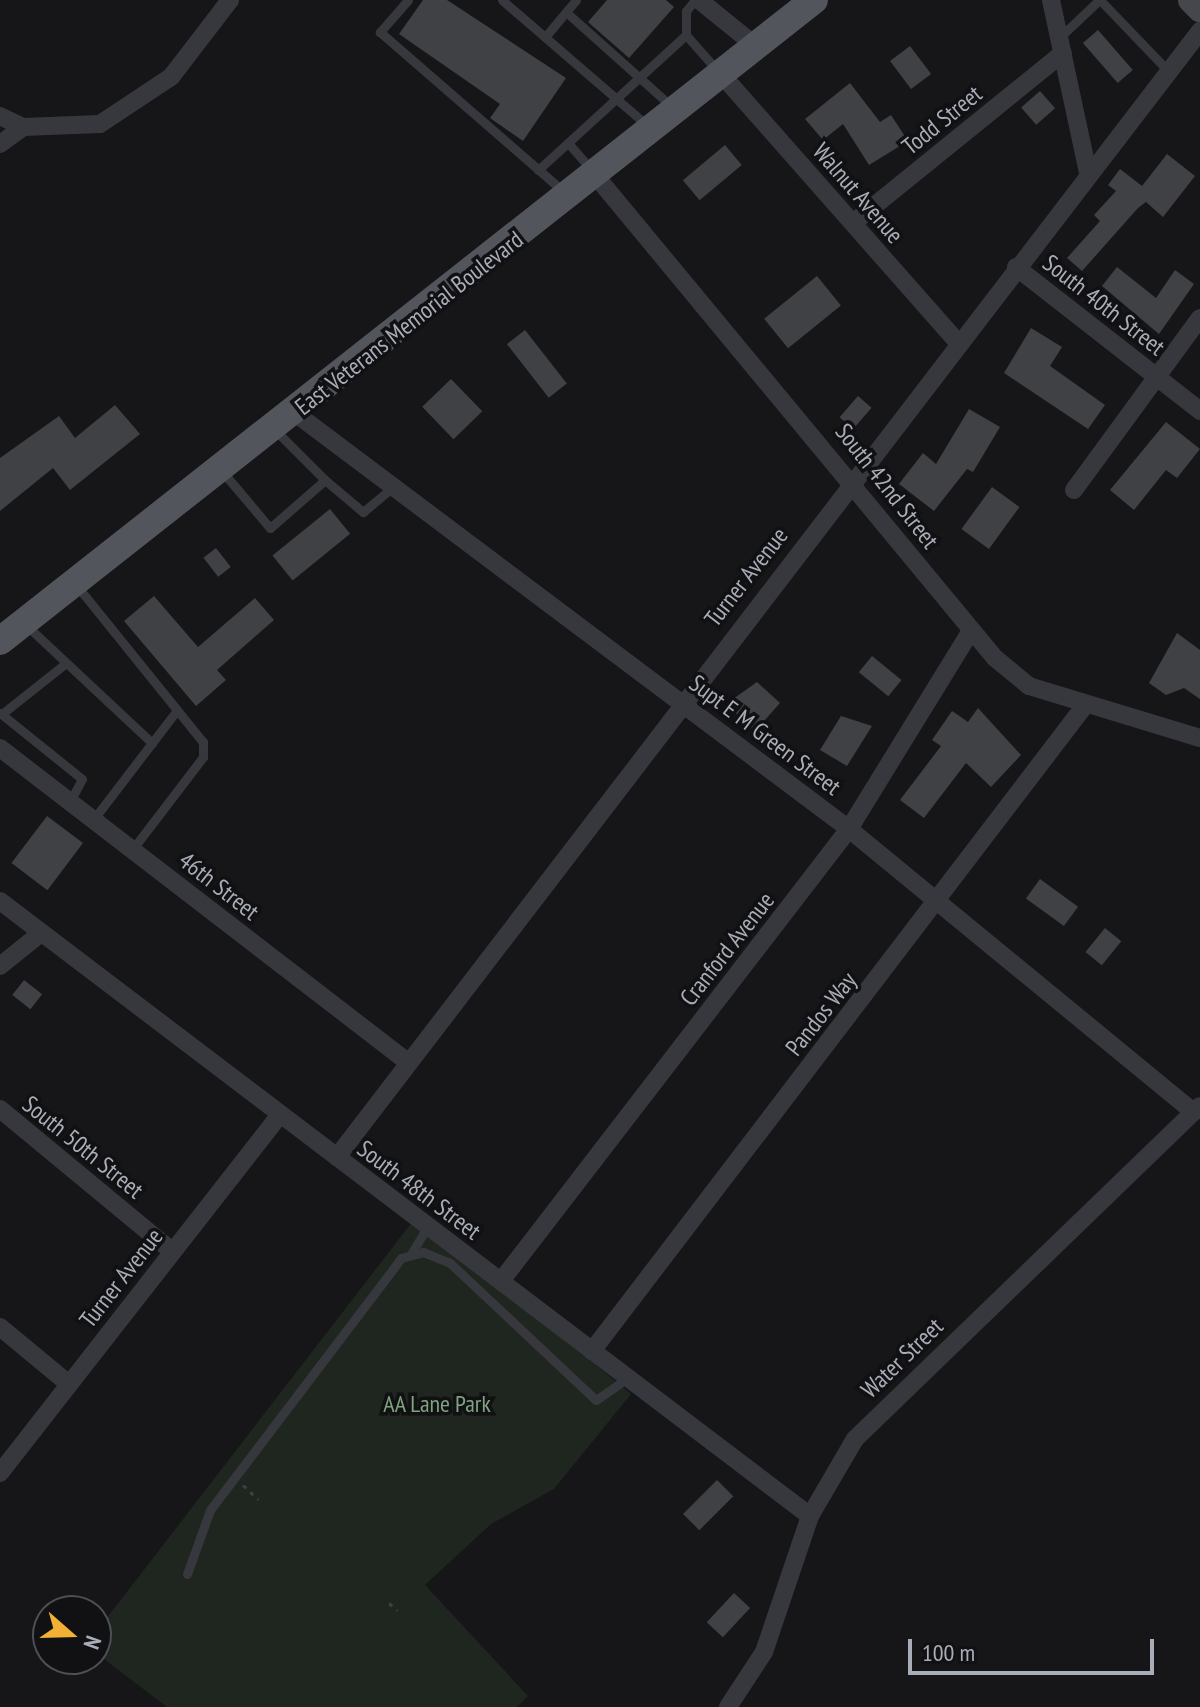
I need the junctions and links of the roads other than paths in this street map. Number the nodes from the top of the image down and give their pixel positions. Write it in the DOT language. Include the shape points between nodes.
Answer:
graph roads {
  1 [pos="230,0"];
  2 [pos="408,0"];
  3 [pos="502,0"];
  4 [pos="576,0"];
  5 [pos="697,0"];
  6 [pos="814,0"];
  7 [pos="1051,0"];
  8 [pos="1099,0"];
  9 [pos="1191,0"];
  10 [pos="1199,4"];
  11 [pos="566,12"];
  12 [pos="1200,31"];
  13 [pos="686,35"];
  14 [pos="545,37"];
  15 [pos="1061,46"];
  16 [pos="757,47"];
  17 [pos="1168,71"];
  18 [pos="722,75"];
  19 [pos="640,79"];
  20 [pos="618,100"];
  21 [pos="676,111"];
  22 [pos="0,116"];
  23 [pos="23,127"];
  24 [pos="652,130"];
  25 [pos="0,144"];
  26 [pos="569,144"];
  27 [pos="538,170"];
  28 [pos="1088,172"];
  29 [pos="595,175"];
  30 [pos="569,196"];
  31 [pos="853,223"];
  32 [pos="1016,267"];
  33 [pos="1200,318"];
  34 [pos="957,342"];
  35 [pos="1157,377"];
  36 [pos="1200,411"];
  37 [pos="284,421"];
  38 [pos="221,470"];
  39 [pos="852,478"];
  40 [pos="325,480"];
  41 [pos="392,488"];
  42 [pos="1074,490"];
  43 [pos="74,584"];
  44 [pos="24,623"];
  45 [pos="970,632"];
  46 [pos="0,641"];
  47 [pos="66,663"];
  48 [pos="681,700"];
  49 [pos="1086,704"];
  50 [pos="177,710"];
  51 [pos="2,713"];
  52 [pos="1200,738"];
  53 [pos="152,743"];
  54 [pos="0,748"];
  55 [pos="70,802"];
  56 [pos="93,820"];
  57 [pos="849,829"];
  58 [pos="132,850"];
  59 [pos="0,901"];
  60 [pos="938,902"];
  61 [pos="41,933"];
  62 [pos="0,966"];
  63 [pos="409,1063"];
  64 [pos="0,1109"];
  65 [pos="1197,1109"];
  66 [pos="280,1114"];
  67 [pos="337,1157"];
  68 [pos="428,1226"];
  69 [pos="173,1252"];
  70 [pos="411,1254"];
  71 [pos="501,1281"];
  72 [pos="0,1327"];
  73 [pos="592,1351"];
  74 [pos="628,1378"];
  75 [pos="69,1384"];
  76 [pos="0,1473"];
  77 [pos="810,1516"];
  78 [pos="187,1574"];
  79 [pos="728,1707"];
  1 -- 23 [label="street" via="141,103 100,124"];
  2 -- 27 [label="lane" via="380,32"];
  3 -- 14 [label="lane"];
  4 -- 11 [label="lane"];
  5 -- 13 [label="lane" via="686,11"];
  5 -- 16 [label="street"];
  6 -- 16 [label="main road, East Veterans Memorial Boulevard"];
  7 -- 15 [label="street"];
  8 -- 15 [label="lane"];
  8 -- 17 [label="lane"];
  9 -- 10 [label="main road"];
  11 -- 14 [label="lane"];
  11 -- 19 [label="lane"];
  12 -- 17 [label="street, Turner Avenue"];
  13 -- 18 [label="lane"];
  13 -- 19 [label="lane"];
  14 -- 20 [label="lane"];
  15 -- 28 [label="street"];
  15 -- 31 [label="street, Todd Street"];
  16 -- 18 [label="main road, East Veterans Memorial Boulevard"];
  17 -- 28 [label="street, Turner Avenue"];
  18 -- 21 [label="main road, East Veterans Memorial Boulevard"];
  18 -- 31 [label="street, Walnut Avenue"];
  19 -- 20 [label="lane"];
  19 -- 21 [label="lane"];
  20 -- 24 [label="lane"];
  20 -- 26 [label="lane"];
  21 -- 24 [label="main road, East Veterans Memorial Boulevard"];
  22 -- 23 [label="street"];
  23 -- 25 [label="street"];
  24 -- 29 [label="main road, East Veterans Memorial Boulevard"];
  26 -- 27 [label="lane"];
  26 -- 29 [label="lane"];
  27 -- 30 [label="lane"];
  28 -- 32 [label="street, Turner Avenue"];
  29 -- 30 [label="main road, East Veterans Memorial Boulevard"];
  29 -- 39 [label="street, South 42nd Street"];
  30 -- 37 [label="main road, East Veterans Memorial Boulevard"];
  31 -- 34 [label="street, Walnut Avenue"];
  32 -- 34 [label="street, Turner Avenue"];
  32 -- 35 [label="street, South 40th Street"];
  33 -- 35 [label="street"];
  34 -- 39 [label="street, Turner Avenue"];
  35 -- 36 [label="street, South 40th Street"];
  35 -- 42 [label="street"];
  37 -- 38 [label="main road, East Veterans Memorial Boulevard"];
  37 -- 40 [label="lane"];
  37 -- 41 [label="street, Supt E M Green Street"];
  38 -- 40 [label="lane" via="270,528"];
  38 -- 43 [label="main road, East Veterans Memorial Boulevard"];
  39 -- 45 [label="street, South 42nd Street"];
  39 -- 48 [label="street, Turner Avenue"];
  40 -- 41 [label="lane" via="363,512"];
  41 -- 48 [label="street, Supt E M Green Street"];
  43 -- 44 [label="main road, East Veterans Memorial Boulevard"];
  43 -- 50 [label="lane"];
  44 -- 46 [label="main road, East Veterans Memorial Boulevard"];
  44 -- 47 [label="lane"];
  45 -- 49 [label="street, South 42nd Street" via="1029,686"];
  45 -- 57 [label="street, Cranford Avenue"];
  47 -- 51 [label="lane"];
  47 -- 53 [label="lane"];
  48 -- 57 [label="street, Supt E M Green Street"];
  48 -- 63 [label="street, Turner Avenue"];
  49 -- 52 [label="street, South 42nd Street"];
  49 -- 60 [label="street, Pandos Way"];
  50 -- 53 [label="lane"];
  50 -- 58 [label="lane" via="203,742 203,757"];
  51 -- 55 [label="lane" via="82,779"];
  53 -- 56 [label="lane"];
  54 -- 55 [label="street, 46th Street"];
  55 -- 56 [label="street, 46th Street"];
  56 -- 58 [label="street, 46th Street"];
  57 -- 60 [label="street, Supt E M Green Street"];
  57 -- 71 [label="street, Cranford Avenue"];
  58 -- 63 [label="street, 46th Street"];
  59 -- 61 [label="street, South 48th Street"];
  60 -- 65 [label="street, Supt E M Green Street"];
  60 -- 73 [label="street, Pandos Way"];
  61 -- 62 [label="street"];
  61 -- 66 [label="street, South 48th Street"];
  63 -- 67 [label="street, Turner Avenue"];
  64 -- 69 [label="street, South 50th Street"];
  65 -- 77 [label="street, Water Street" via="876,1416 837,1463"];
  66 -- 67 [label="street, South 48th Street"];
  66 -- 69 [label="street, Turner Avenue"];
  67 -- 68 [label="street, South 48th Street"];
  68 -- 70 [label="lane"];
  68 -- 71 [label="street, South 48th Street"];
  69 -- 75 [label="street, Turner Avenue"];
  70 -- 74 [label="lane" via="432,1254 471,1279 596,1400"];
  70 -- 78 [label="lane" via="384,1275 210,1510"];
  71 -- 73 [label="street, South 48th Street"];
  72 -- 75 [label="street"];
  73 -- 74 [label="street, South 48th Street"];
  74 -- 77 [label="street, South 48th Street"];
  75 -- 76 [label="street, Turner Avenue"];
  77 -- 79 [label="street, Water Street" via="764,1652"];
}
